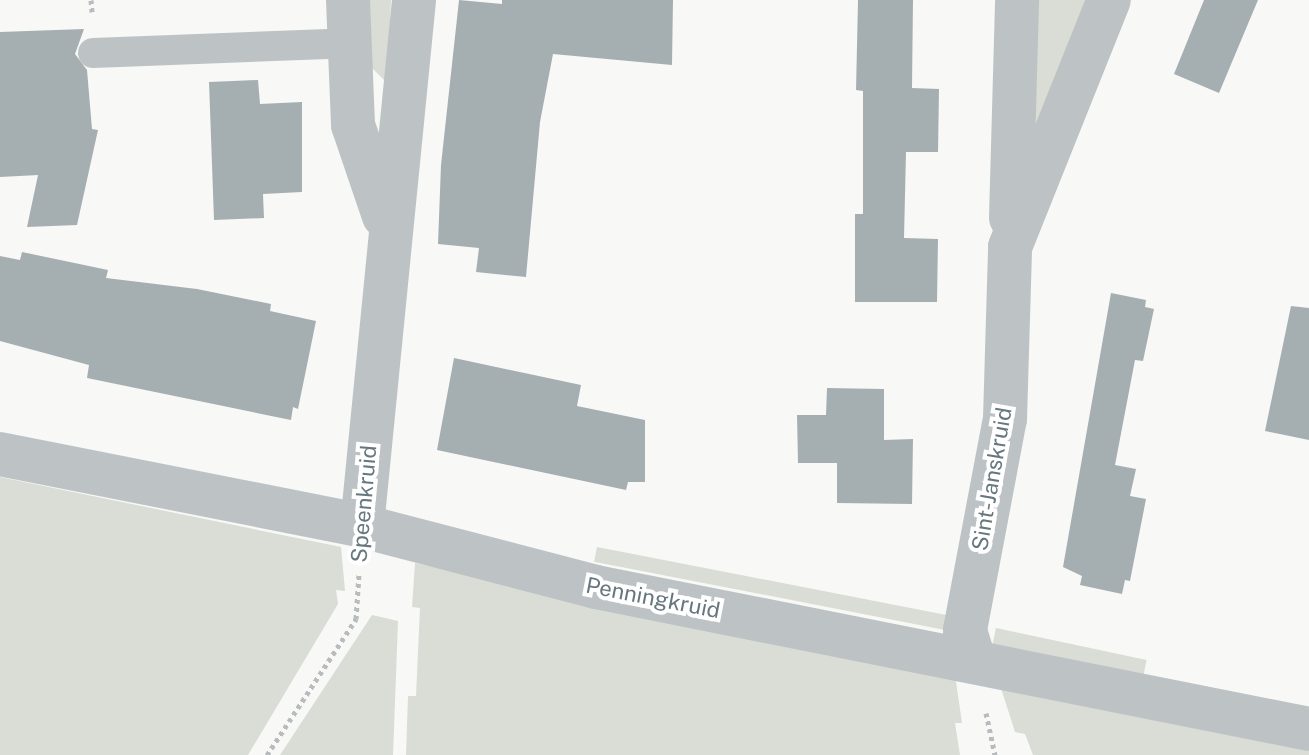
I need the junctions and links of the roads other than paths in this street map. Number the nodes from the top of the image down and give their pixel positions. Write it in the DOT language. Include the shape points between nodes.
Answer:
graph roads {
  1 [pos="348,0"];
  2 [pos="414,0"];
  3 [pos="1017,0"];
  4 [pos="1109,0"];
  5 [pos="349,43"];
  6 [pos="93,53"];
  7 [pos="388,227"];
  8 [pos="1010,247"];
  9 [pos="0,454"];
  10 [pos="362,526"];
  11 [pos="974,660"];
  12 [pos="1309,729"];
  1 -- 5 [label="street, Speenkruid"];
  2 -- 7 [label="street, Speenkruid"];
  3 -- 8 [label="street, Sint-Janskruid"];
  4 -- 8 [label="street, Sint-Janskruid"];
  5 -- 6 [label="lane"];
  5 -- 7 [label="street, Speenkruid" via="353,125"];
  7 -- 10 [label="street, Speenkruid"];
  8 -- 11 [label="street, Sint-Janskruid" via="1005,419 965,630"];
  9 -- 10 [label="street, Penningkruid"];
  10 -- 11 [label="street, Penningkruid" via="596,587"];
  11 -- 12 [label="street, Penningkruid"];
}
